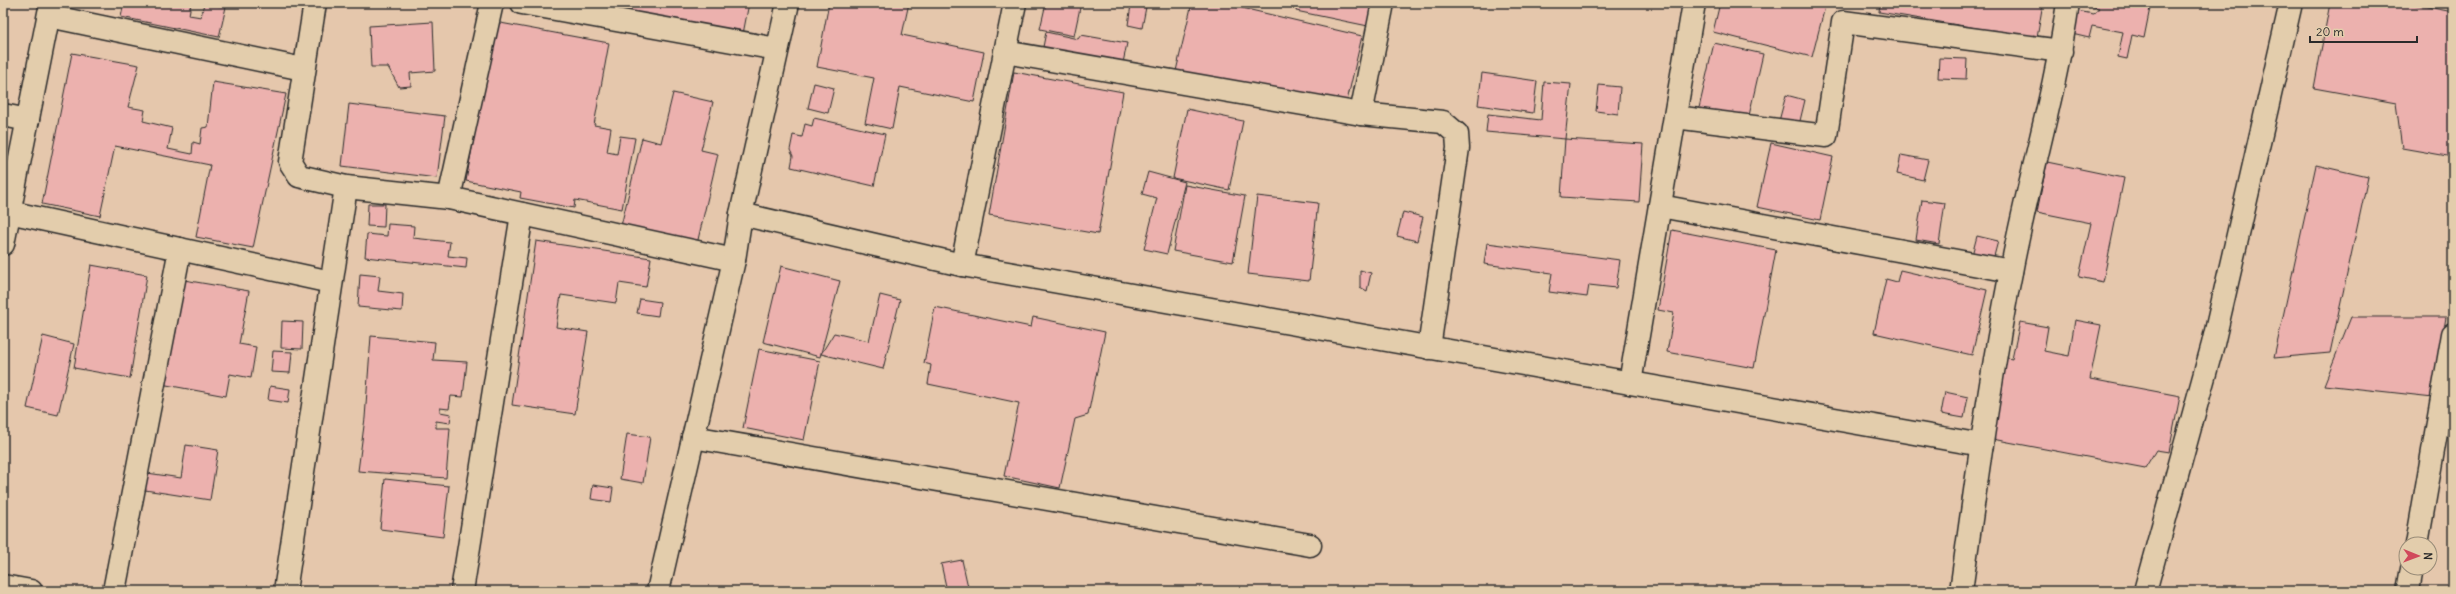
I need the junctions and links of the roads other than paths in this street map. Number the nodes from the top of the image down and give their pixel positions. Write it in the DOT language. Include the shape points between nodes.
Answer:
graph roads {
  1 [pos="315,3"];
  2 [pos="492,3"];
  3 [pos="522,3"];
  4 [pos="788,3"];
  5 [pos="1015,3"];
  6 [pos="1383,3"];
  7 [pos="1694,3"];
  8 [pos="2068,3"];
  9 [pos="2291,3"];
  10 [pos="50,10"];
  11 [pos="597,10"];
  12 [pos="777,48"];
  13 [pos="2061,51"];
  14 [pos="1005,52"];
  15 [pos="303,68"];
  16 [pos="1361,114"];
  17 [pos="3,115"];
  18 [pos="1675,117"];
  19 [pos="28,120"];
  20 [pos="346,187"];
  21 [pos="449,198"];
  22 [pos="1660,206"];
  23 [pos="9,212"];
  24 [pos="522,214"];
  25 [pos="741,214"];
  26 [pos="3,244"];
  27 [pos="180,249"];
  28 [pos="734,260"];
  29 [pos="962,265"];
  30 [pos="2011,271"];
  31 [pos="331,282"];
  32 [pos="2452,340"];
  33 [pos="1429,348"];
  34 [pos="1630,383"];
  35 [pos="693,436"];
  36 [pos="1982,446"];
  37 [pos="2418,536"];
  38 [pos="1310,545"];
  39 [pos="2411,576"];
  40 [pos="3,586"];
  41 [pos="31,591"];
  42 [pos="114,591"];
  43 [pos="284,591"];
  44 [pos="462,591"];
  45 [pos="658,591"];
  46 [pos="1961,591"];
  47 [pos="2145,591"];
  48 [pos="2408,591"];
  1 -- 15 [label="street"];
  2 -- 21 [label="street"];
  3 -- 11 [label="street"];
  4 -- 12 [label="street"];
  5 -- 14 [label="street"];
  6 -- 16 [label="street"];
  7 -- 18 [label="street"];
  8 -- 13 [label="street"];
  9 -- 47 [label="street" via="2213,344"];
  10 -- 15 [label="street"];
  10 -- 19 [label="street"];
  11 -- 12 [label="street"];
  12 -- 25 [label="street"];
  13 -- 18 [label="street" via="1843,22 1826,136"];
  13 -- 30 [label="street"];
  14 -- 16 [label="street"];
  14 -- 29 [label="street"];
  15 -- 20 [label="street" via="290,162 299,176"];
  16 -- 33 [label="street" via="1443,122 1457,134 1458,148"];
  17 -- 19 [label="street"];
  18 -- 22 [label="street"];
  19 -- 23 [label="street"];
  20 -- 21 [label="street"];
  20 -- 31 [label="street"];
  21 -- 24 [label="street"];
  22 -- 30 [label="street"];
  22 -- 34 [label="street"];
  23 -- 26 [label="street"];
  23 -- 27 [label="street"];
  24 -- 28 [label="street"];
  24 -- 44 [label="street"];
  25 -- 28 [label="street"];
  25 -- 29 [label="street"];
  27 -- 31 [label="street"];
  27 -- 42 [label="street"];
  28 -- 35 [label="street"];
  29 -- 33 [label="street"];
  30 -- 36 [label="street"];
  31 -- 43 [label="street"];
  32 -- 37 [label="street"];
  33 -- 34 [label="street"];
  34 -- 36 [label="street"];
  35 -- 38 [label="street"];
  35 -- 45 [label="street"];
  36 -- 46 [label="street"];
  39 -- 48 [label="street"];
  40 -- 41 [label="street"];
}
